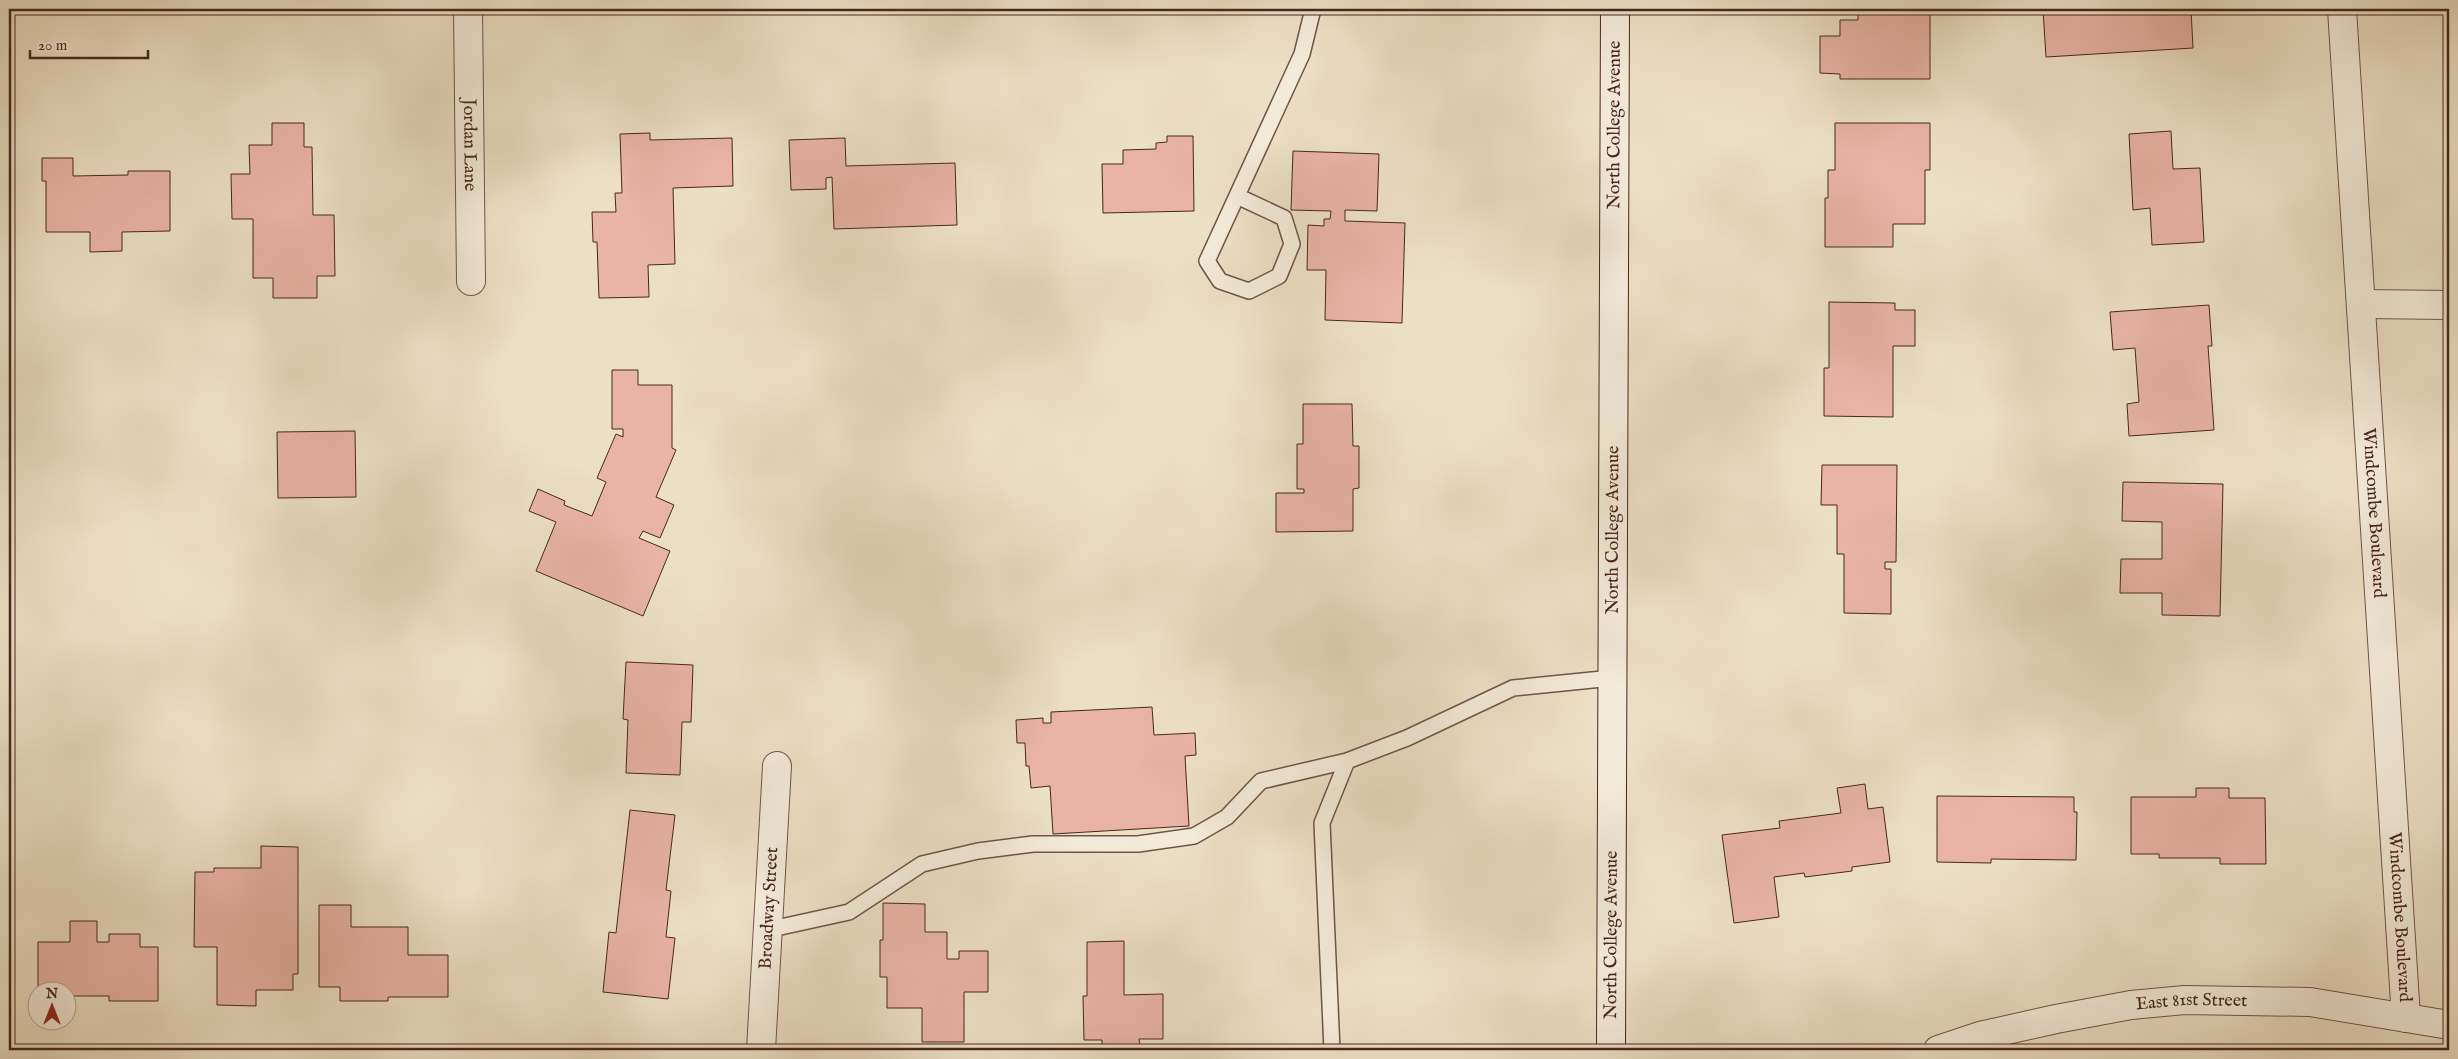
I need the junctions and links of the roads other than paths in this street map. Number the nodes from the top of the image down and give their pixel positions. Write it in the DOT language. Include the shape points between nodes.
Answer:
graph roads {
  1 [pos="468,9"];
  2 [pos="1313,9"];
  3 [pos="1615,9"];
  4 [pos="2342,9"];
  5 [pos="1237,196"];
  6 [pos="472,282"];
  7 [pos="2363,304"];
  8 [pos="2449,305"];
  9 [pos="1612,678"];
  10 [pos="1347,761"];
  11 [pos="777,766"];
  12 [pos="767,930"];
  13 [pos="2406,1018"];
  14 [pos="2449,1025"];
  15 [pos="760,1050"];
  16 [pos="1332,1050"];
  17 [pos="1611,1050"];
  18 [pos="1938,1050"];
  1 -- 6 [label="street, Jordan Lane"];
  2 -- 5 [label="lane" via="1302,54"];
  3 -- 9 [label="street, North College Avenue"];
  4 -- 7 [label="street, Windcombe Boulevard"];
  5 -- 5 [label="lane" via="1208,260 1220,282 1249,291 1279,276 1292,244 1284,218"];
  7 -- 8 [label="street"];
  7 -- 13 [label="street, Windcombe Boulevard"];
  9 -- 10 [label="lane" via="1513,688 1408,738"];
  9 -- 17 [label="street, North College Avenue"];
  10 -- 12 [label="lane" via="1261,780 1227,816 1194,836 1138,844 1033,844 978,850 922,864 849,912"];
  10 -- 16 [label="lane" via="1322,823"];
  11 -- 12 [label="street, Broadway Street"];
  12 -- 15 [label="street, Broadway Street"];
  13 -- 14 [label="street, East 81st Street"];
  13 -- 18 [label="street, East 81st Street" via="2310,1002 2185,1000 2056,1019 1980,1036"];
}
